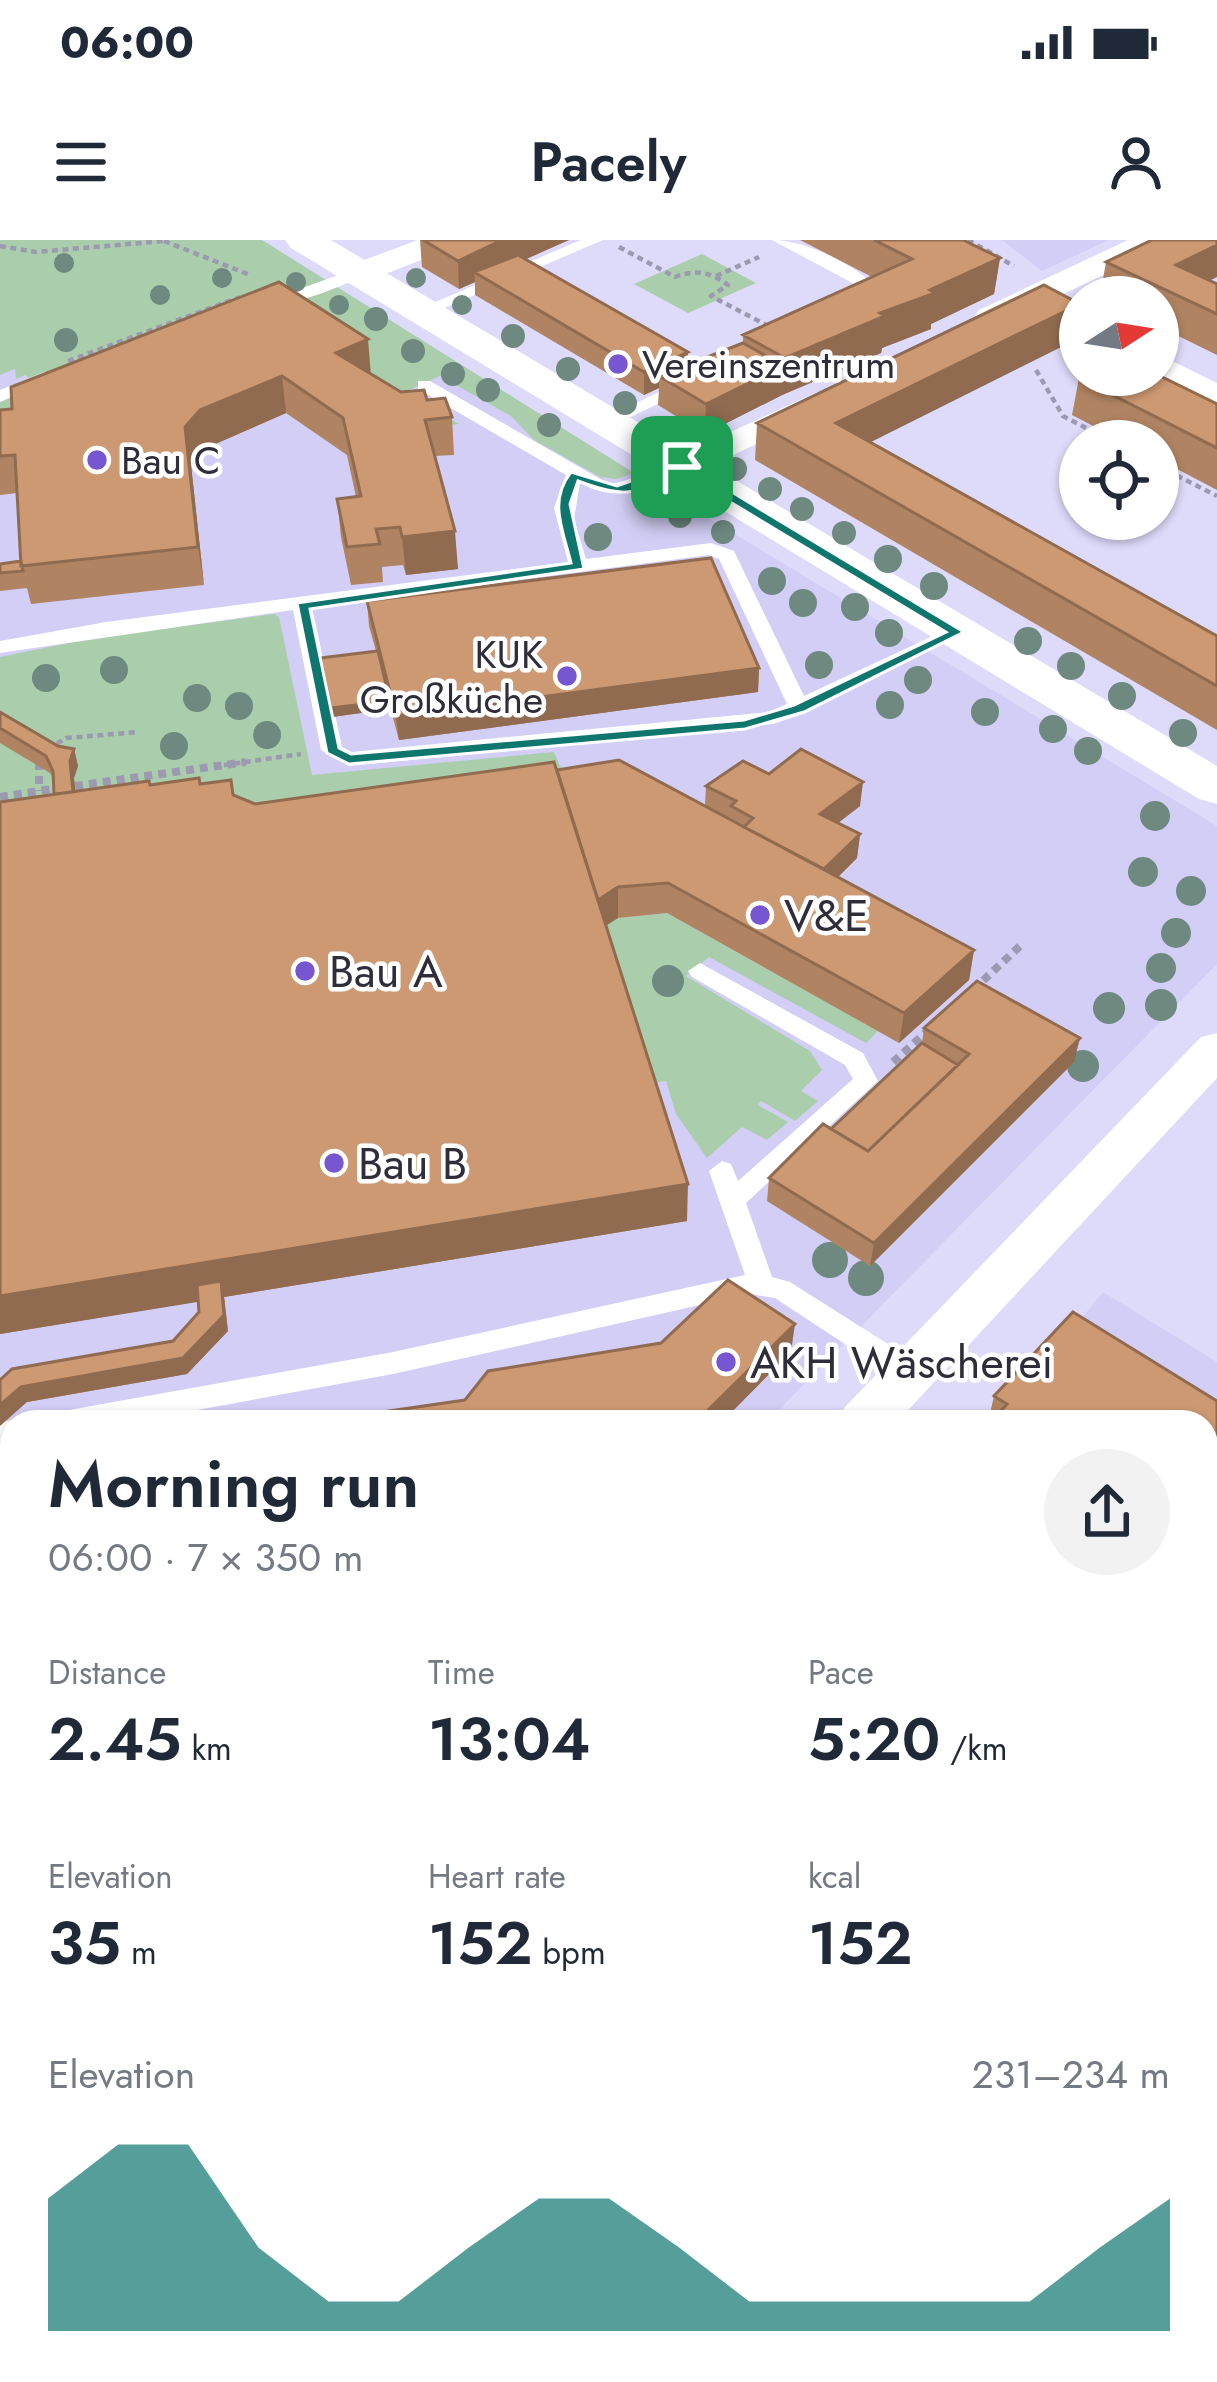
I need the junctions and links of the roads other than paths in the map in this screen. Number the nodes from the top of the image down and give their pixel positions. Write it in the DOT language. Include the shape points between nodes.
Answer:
graph roads {
  1 [pos="304,240"];
  2 [pos="446,240"];
  3 [pos="595,240"];
  4 [pos="1153,240"];
  5 [pos="784,242"];
  6 [pos="359,274"];
  7 [pos="1015,282"];
  8 [pos="245,298"];
  9 [pos="1059,310"];
  10 [pos="422,311"];
  11 [pos="951,336"];
  12 [pos="791,339"];
  13 [pos="62,366"];
  14 [pos="708,376"];
  15 [pos="1179,376"];
  16 [pos="424,385"];
  17 [pos="847,387"];
  18 [pos="0,397"];
  19 [pos="1217,397"];
  20 [pos="606,422"];
  21 [pos="682,467"];
  22 [pos="575,475"];
  23 [pos="579,566"];
  24 [pos="302,606"];
  25 [pos="957,632"];
  26 [pos="0,647"];
  27 [pos="799,708"];
  28 [pos="1217,788"];
  29 [pos="700,971"];
  30 [pos="1217,1049"];
  31 [pos="722,1171"];
  32 [pos="730,1204"];
  33 [pos="761,1283"];
  34 [pos="911,1373"];
  35 [pos="135,1410"];
  36 [pos="876,1410"];
  1 -- 6 [label="street"];
  2 -- 6 [label="street"];
  3 -- 10 [label="lane"];
  4 -- 7 [label="street"];
  5 -- 12 [label="lane" via="876,296"];
  6 -- 8 [label="lane" via="298,295"];
  6 -- 10 [label="street"];
  7 -- 9 [label="street"];
  7 -- 11 [label="street"];
  10 -- 20 [label="street"];
  13 -- 18 [label="lane"];
  14 -- 20 [label="lane"];
  15 -- 19 [label="street"];
  16 -- 22 [label="lane"];
  17 -- 21 [label="street"];
  20 -- 21 [label="street"];
  21 -- 22 [label="lane" via="616,490"];
  21 -- 25 [label="street"];
  22 -- 23 [label="lane" via="563,504"];
  23 -- 24 [label="lane"];
  23 -- 27 [label="lane" via="711,549 727,555"];
  24 -- 26 [label="lane"];
  24 -- 27 [label="lane" via="332,750 349,759 745,724"];
  25 -- 27 [label="lane"];
  25 -- 28 [label="street"];
  29 -- 32 [label="lane" via="854,1059 866,1082"];
  30 -- 34 [label="street"];
  31 -- 32 [label="lane"];
  32 -- 33 [label="lane"];
  33 -- 34 [label="lane"];
  33 -- 35 [label="lane"];
  34 -- 36 [label="street"];
}
